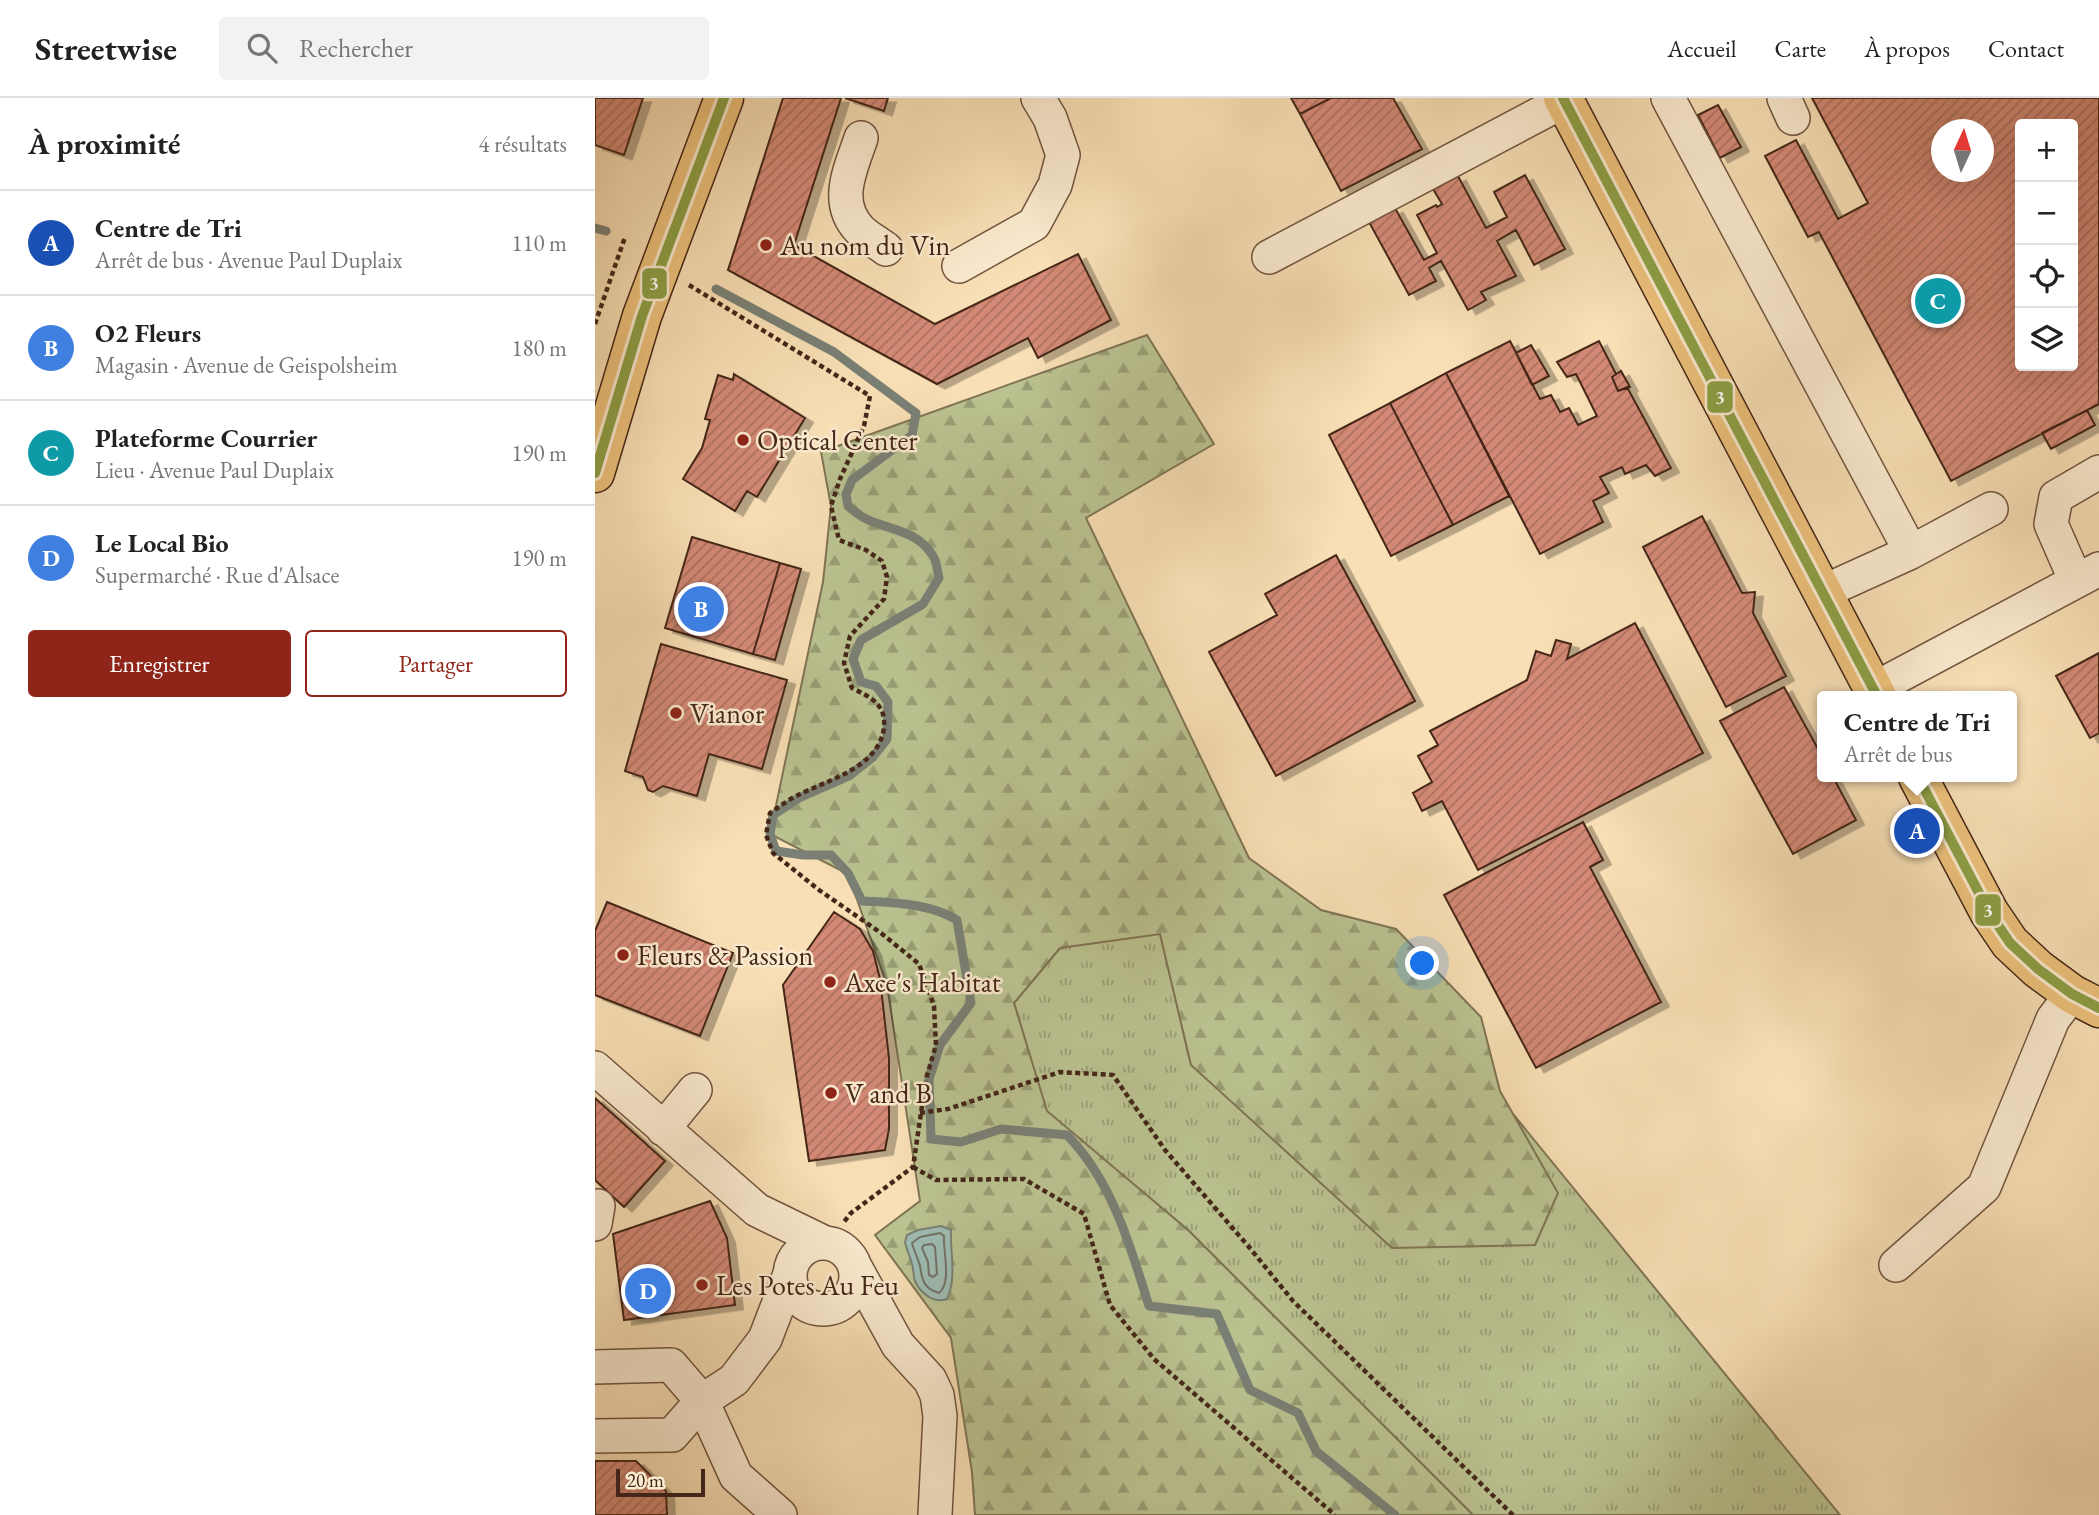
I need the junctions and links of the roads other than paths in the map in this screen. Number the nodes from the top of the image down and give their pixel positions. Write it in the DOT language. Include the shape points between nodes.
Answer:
graph roads {
  1 [pos="725,98"];
  2 [pos="1038,98"];
  3 [pos="1668,98"];
  4 [pos="1563,99"];
  5 [pos="861,138"];
  6 [pos="886,249"];
  7 [pos="1269,257"];
  8 [pos="959,266"];
  9 [pos="604,404"];
  10 [pos="2099,472"];
  11 [pos="595,473"];
  12 [pos="1991,509"];
  13 [pos="1911,552"];
  14 [pos="2087,575"];
  15 [pos="1823,592"];
  16 [pos="1875,691"];
  17 [pos="1880,691"];
  18 [pos="1921,782"];
  19 [pos="2085,1001"];
  20 [pos="595,1068"];
  21 [pos="695,1090"];
  22 [pos="663,1129"];
  23 [pos="757,1210"];
  24 [pos="825,1243"];
  25 [pos="854,1265"];
  26 [pos="1896,1265"];
  27 [pos="791,1270"];
  28 [pos="827,1308"];
  29 [pos="765,1339"];
  30 [pos="898,1345"];
  31 [pos="595,1367"];
  32 [pos="750,1400"];
  33 [pos="702,1401"];
  34 [pos="595,1436"];
  35 [pos="779,1515"];
  36 [pos="935,1515"];
  1 -- 9 [label="main road"];
  2 -- 8 [label="street" via="1063,155 1055,185 1034,224"];
  3 -- 13 [label="street"];
  4 -- 7 [label="street"];
  4 -- 15 [label="main road"];
  5 -- 6 [label="street" via="845,189 846,209 860,230"];
  9 -- 11 [label="main road"];
  10 -- 14 [label="street" via="2056,497 2051,524"];
  12 -- 13 [label="street"];
  13 -- 15 [label="street"];
  14 -- 17 [label="street"];
  15 -- 16 [label="main road"];
  18 -- 19 [label="main road" via="2010,943"];
  19 -- 26 [label="street" via="2053,1018 1984,1187"];
  20 -- 22 [label="street"];
  21 -- 22 [label="street"];
  22 -- 23 [label="street"];
  23 -- 24 [label="street"];
  23 -- 27 [label="street"];
  24 -- 25 [label="street" via="843,1250"];
  24 -- 27 [label="street" via="804,1249"];
  25 -- 28 [label="street" via="850,1295"];
  25 -- 30 [label="street"];
  27 -- 28 [label="street" via="795,1293 810,1307"];
  27 -- 29 [label="street"];
  28 -- 29 [label="street"];
  28 -- 30 [label="street"];
  29 -- 33 [label="street" via="734,1380"];
  30 -- 36 [label="street" via="930,1380 937,1395"];
  31 -- 33 [label="street" via="671,1365"];
  32 -- 33 [label="street"];
  33 -- 34 [label="street" via="672,1436"];
  33 -- 35 [label="street" via="736,1476"];
}
